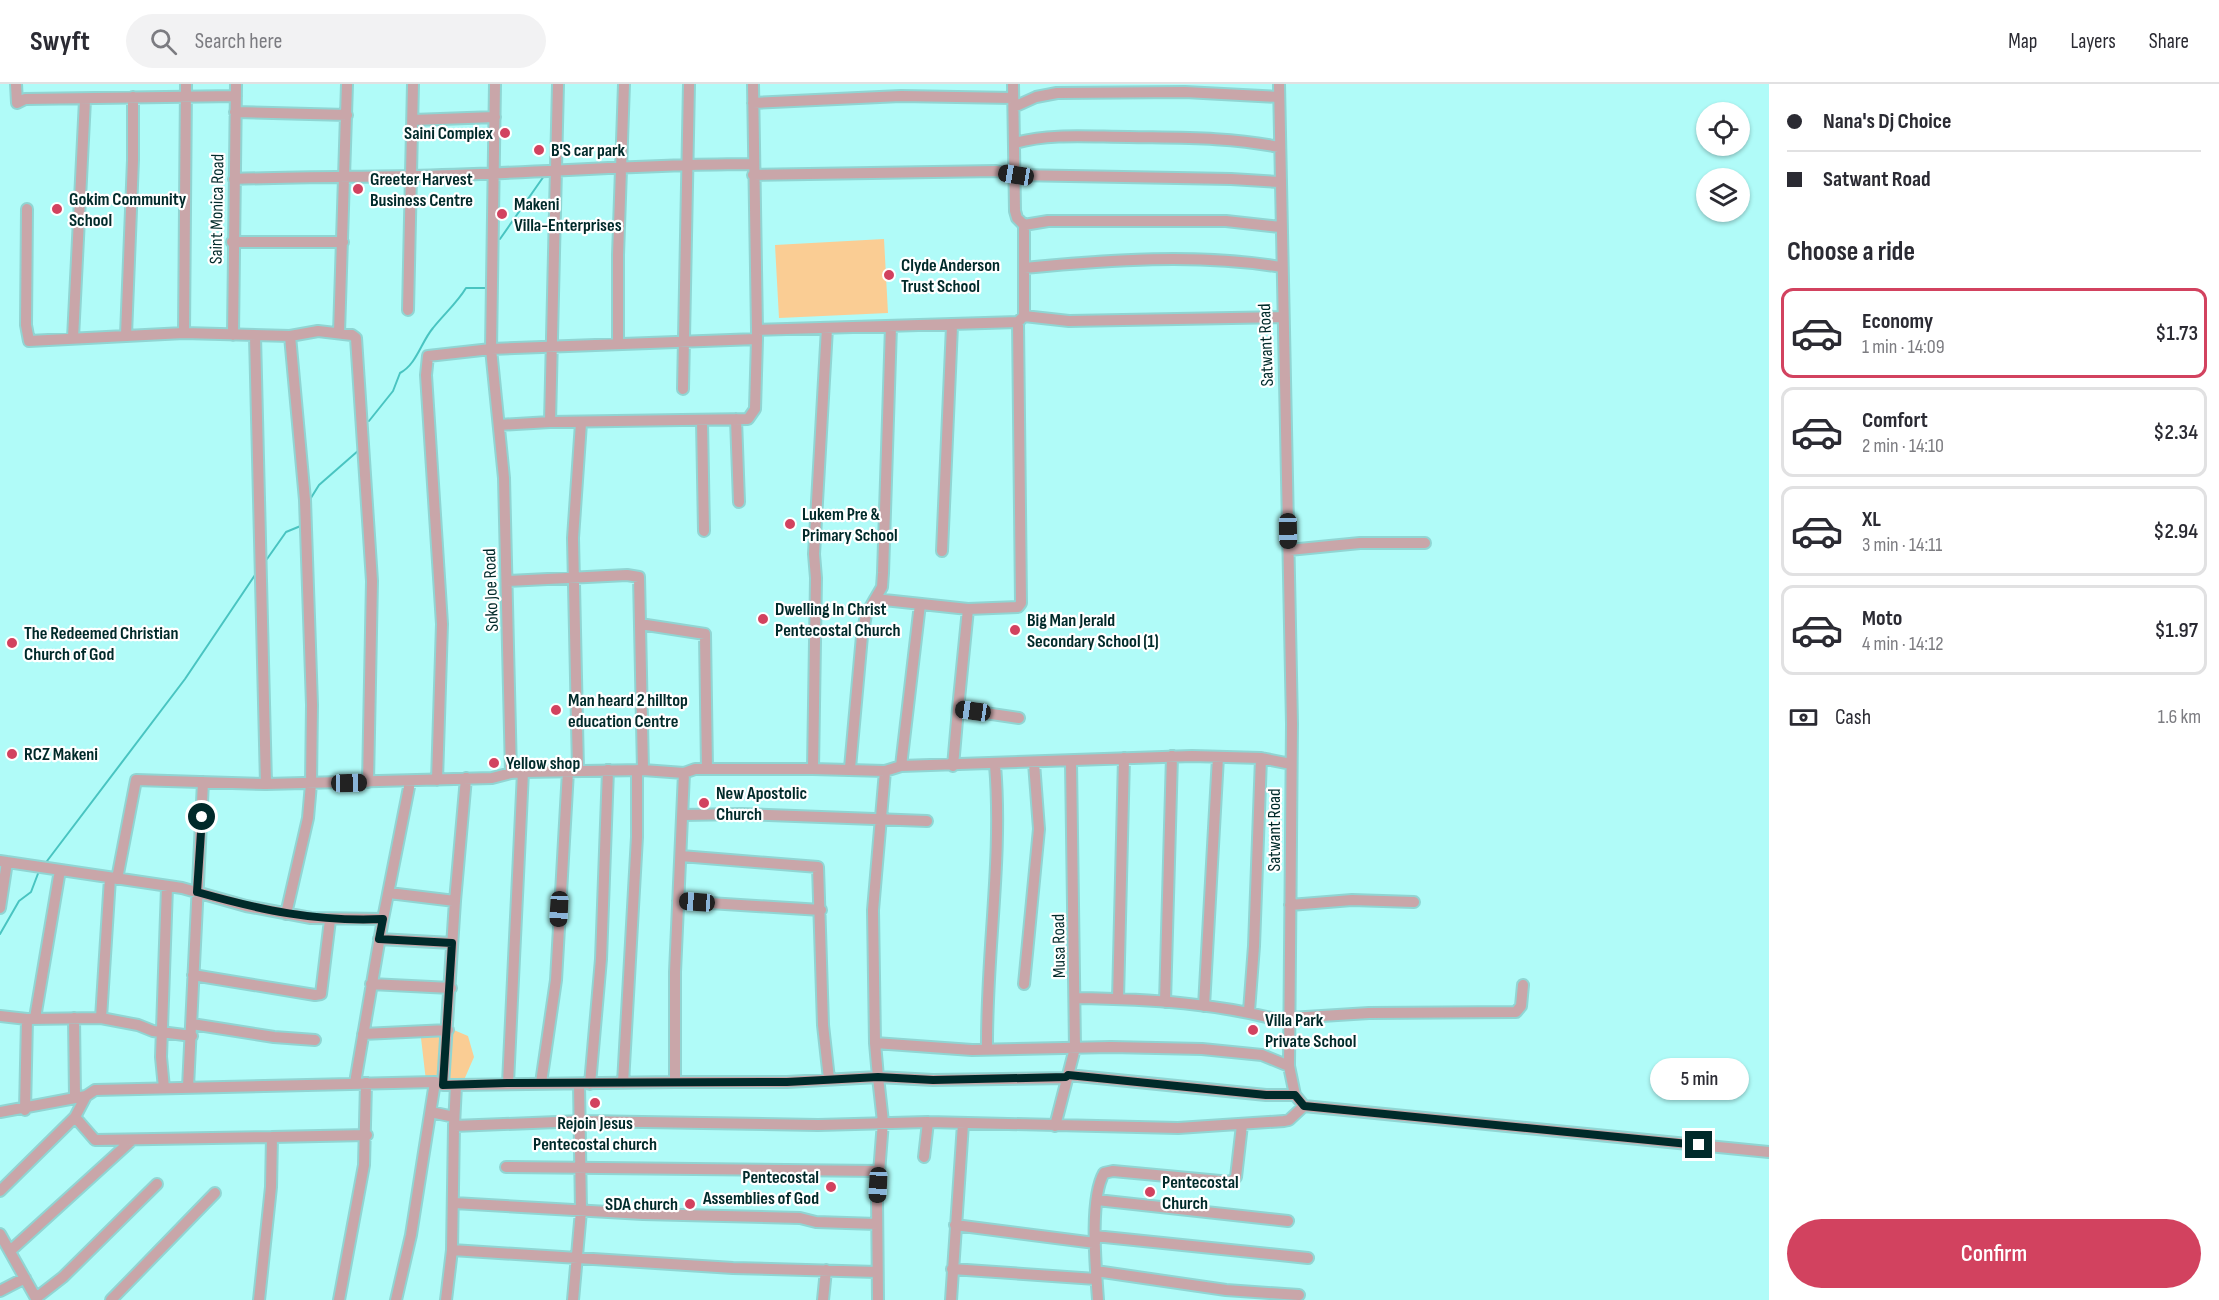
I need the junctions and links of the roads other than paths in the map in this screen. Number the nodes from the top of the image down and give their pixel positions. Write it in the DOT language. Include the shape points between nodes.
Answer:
graph roads {
  1 [pos="16,84"];
  2 [pos="144,84"];
  3 [pos="347,84"];
  4 [pos="413,84"];
  5 [pos="495,84"];
  6 [pos="558,84"];
  7 [pos="624,84"];
  8 [pos="689,84"];
  9 [pos="753,84"];
  10 [pos="1013,84"];
  11 [pos="1279,84"];
  12 [pos="186,89"];
  13 [pos="236,90"];
  14 [pos="146,96"];
  15 [pos="1279,97"];
  16 [pos="133,98"];
  17 [pos="85,100"];
  18 [pos="753,103"];
  19 [pos="1013,103"];
  20 [pos="235,112"];
  21 [pos="346,115"];
  22 [pos="495,117"];
  23 [pos="413,120"];
  24 [pos="1015,143"];
  25 [pos="1279,147"];
  26 [pos="688,164"];
  27 [pos="753,164"];
  28 [pos="621,166"];
  29 [pos="556,169"];
  30 [pos="495,173"];
  31 [pos="345,175"];
  32 [pos="753,175"];
  33 [pos="1016,175"];
  34 [pos="411,176"];
  35 [pos="234,179"];
  36 [pos="1279,182"];
  37 [pos="27,209"];
  38 [pos="1024,225"];
  39 [pos="1280,227"];
  40 [pos="232,242"];
  41 [pos="343,242"];
  42 [pos="1281,267"];
  43 [pos="1024,268"];
  44 [pos="408,310"];
  45 [pos="1282,317"];
  46 [pos="1021,319"];
  47 [pos="891,326"];
  48 [pos="952,326"];
  49 [pos="827,328"];
  50 [pos="184,333"];
  51 [pos="339,333"];
  52 [pos="757,334"];
  53 [pos="126,335"];
  54 [pos="233,335"];
  55 [pos="255,336"];
  56 [pos="290,336"];
  57 [pos="73,338"];
  58 [pos="684,342"];
  59 [pos="618,344"];
  60 [pos="552,348"];
  61 [pos="491,349"];
  62 [pos="683,388"];
  63 [pos="736,419"];
  64 [pos="702,421"];
  65 [pos="550,422"];
  66 [pos="582,423"];
  67 [pos="499,424"];
  68 [pos="739,502"];
  69 [pos="704,531"];
  70 [pos="1425,543"];
  71 [pos="942,550"];
  72 [pos="1289,550"];
  73 [pos="573,577"];
  74 [pos="507,581"];
  75 [pos="875,599"];
  76 [pos="920,604"];
  77 [pos="968,609"];
  78 [pos="640,624"];
  79 [pos="958,709"];
  80 [pos="1019,718"];
  81 [pos="1172,756"];
  82 [pos="1218,757"];
  83 [pos="1125,758"];
  84 [pos="1261,758"];
  85 [pos="1071,762"];
  86 [pos="1034,763"];
  87 [pos="1291,764"];
  88 [pos="994,765"];
  89 [pos="902,766"];
  90 [pos="953,766"];
  91 [pos="850,768"];
  92 [pos="706,769"];
  93 [pos="813,769"];
  94 [pos="573,770"];
  95 [pos="640,770"];
  96 [pos="608,771"];
  97 [pos="885,771"];
  98 [pos="523,772"];
  99 [pos="511,773"];
  100 [pos="684,773"];
  101 [pos="466,778"];
  102 [pos="437,780"];
  103 [pos="203,782"];
  104 [pos="368,782"];
  105 [pos="410,782"];
  106 [pos="266,784"];
  107 [pos="311,784"];
  108 [pos="683,816"];
  109 [pos="883,820"];
  110 [pos="927,821"];
  111 [pos="681,856"];
  112 [pos="3,862"];
  113 [pos="60,870"];
  114 [pos="114,878"];
  115 [pos="167,887"];
  116 [pos="197,892"];
  117 [pos="389,893"];
  118 [pos="455,901"];
  119 [pos="678,901"];
  120 [pos="1414,902"];
  121 [pos="1290,905"];
  122 [pos="0,908"];
  123 [pos="821,910"];
  124 [pos="286,914"];
  125 [pos="383,919"];
  126 [pos="330,920"];
  127 [pos="379,939"];
  128 [pos="452,943"];
  129 [pos="193,975"];
  130 [pos="371,984"];
  131 [pos="1024,984"];
  132 [pos="1522,985"];
  133 [pos="451,988"];
  134 [pos="1076,998"];
  135 [pos="1118,999"];
  136 [pos="1165,1002"];
  137 [pos="1204,1006"];
  138 [pos="1249,1011"];
  139 [pos="0,1016"];
  140 [pos="74,1018"];
  141 [pos="101,1018"];
  142 [pos="31,1019"];
  143 [pos="1290,1020"];
  144 [pos="192,1024"];
  145 [pos="448,1030"];
  146 [pos="163,1033"];
  147 [pos="363,1034"];
  148 [pos="192,1036"];
  149 [pos="315,1040"];
  150 [pos="876,1043"];
  151 [pos="1075,1048"];
  152 [pos="987,1049"];
  153 [pos="1289,1066"];
  154 [pos="1067,1076"];
  155 [pos="878,1077"];
  156 [pos="829,1079"];
  157 [pos="675,1082"];
  158 [pos="361,1083"];
  159 [pos="507,1083"];
  160 [pos="541,1083"];
  161 [pos="623,1083"];
  162 [pos="439,1084"];
  163 [pos="585,1084"];
  164 [pos="456,1086"];
  165 [pos="188,1087"];
  166 [pos="164,1088"];
  167 [pos="1295,1095"];
  168 [pos="81,1096"];
  169 [pos="1304,1106"];
  170 [pos="24,1110"];
  171 [pos="0,1112"];
  172 [pos="431,1112"];
  173 [pos="75,1117"];
  174 [pos="582,1121"];
  175 [pos="454,1122"];
  176 [pos="883,1122"];
  177 [pos="928,1122"];
  178 [pos="963,1124"];
  179 [pos="1242,1125"];
  180 [pos="1055,1126"];
  181 [pos="367,1135"];
  182 [pos="272,1137"];
  183 [pos="131,1141"];
  184 [pos="1769,1152"];
  185 [pos="924,1157"];
  186 [pos="506,1167"];
  187 [pos="582,1167"];
  188 [pos="879,1171"];
  189 [pos="157,1184"];
  190 [pos="0,1191"];
  191 [pos="215,1193"];
  192 [pos="1097,1200"];
  193 [pos="454,1203"];
  194 [pos="581,1211"];
  195 [pos="1288,1221"];
  196 [pos="877,1224"];
  197 [pos="955,1224"];
  198 [pos="0,1234"];
  199 [pos="1095,1240"];
  200 [pos="453,1250"];
  201 [pos="10,1251"];
  202 [pos="577,1258"];
  203 [pos="1308,1258"];
  204 [pos="952,1269"];
  205 [pos="826,1270"];
  206 [pos="877,1272"];
  207 [pos="1096,1275"];
  208 [pos="25,1278"];
  209 [pos="0,1291"];
  210 [pos="1299,1295"];
  211 [pos="36,1299"];
  212 [pos="111,1300"];
  213 [pos="260,1300"];
  214 [pos="339,1300"];
  215 [pos="396,1300"];
  216 [pos="446,1300"];
  217 [pos="573,1300"];
  218 [pos="823,1300"];
  219 [pos="878,1300"];
  220 [pos="951,1300"];
  221 [pos="1098,1300"];
  1 -- 17 [label="street" via="17,103 25,99"];
  2 -- 14 [label="street"];
  3 -- 21 [label="street"];
  4 -- 23 [label="street"];
  5 -- 22 [label="street, Soko Joe Road"];
  6 -- 29 [label="street"];
  7 -- 28 [label="street"];
  8 -- 26 [label="street"];
  9 -- 18 [label="street"];
  10 -- 19 [label="street"];
  11 -- 15 [label="street, Satwant Road"];
  12 -- 13 [label="street"];
  12 -- 14 [label="street"];
  12 -- 50 [label="street"];
  13 -- 20 [label="street, Saint Monica Road"];
  14 -- 16 [label="street"];
  15 -- 19 [label="street" via="1185,92 1057,93"];
  15 -- 25 [label="street, Satwant Road"];
  16 -- 17 [label="street"];
  16 -- 53 [label="street"];
  17 -- 57 [label="street"];
  18 -- 19 [label="street" via="901,96"];
  18 -- 27 [label="street"];
  19 -- 24 [label="street"];
  20 -- 21 [label="street"];
  20 -- 35 [label="street, Saint Monica Road"];
  21 -- 31 [label="street"];
  22 -- 23 [label="street"];
  22 -- 30 [label="street, Soko Joe Road"];
  23 -- 34 [label="street"];
  24 -- 25 [label="street" via="1076,136 1238,139"];
  24 -- 33 [label="street"];
  25 -- 36 [label="street, Satwant Road"];
  26 -- 27 [label="street"];
  26 -- 28 [label="street"];
  26 -- 58 [label="street"];
  27 -- 32 [label="street"];
  28 -- 29 [label="street"];
  28 -- 59 [label="street"];
  29 -- 30 [label="street"];
  29 -- 60 [label="street"];
  30 -- 34 [label="street"];
  30 -- 61 [label="street, Soko Joe Road"];
  31 -- 34 [label="street"];
  31 -- 35 [label="street"];
  31 -- 41 [label="street"];
  32 -- 33 [label="street" via="996,171"];
  32 -- 52 [label="street"];
  33 -- 36 [label="street"];
  33 -- 38 [label="street" via="1015,211"];
  34 -- 44 [label="street"];
  35 -- 40 [label="street, Saint Monica Road"];
  36 -- 39 [label="street, Satwant Road"];
  37 -- 57 [label="street" via="27,336 35,342"];
  38 -- 39 [label="street" via="1048,221 1226,221"];
  38 -- 43 [label="street"];
  39 -- 42 [label="street, Satwant Road"];
  40 -- 41 [label="street"];
  40 -- 54 [label="street, Saint Monica Road"];
  41 -- 51 [label="street"];
  42 -- 43 [label="street" via="1245,261 1174,260"];
  42 -- 45 [label="street, Satwant Road"];
  43 -- 46 [label="street"];
  45 -- 46 [label="street"];
  45 -- 72 [label="street, Satwant Road"];
  46 -- 48 [label="street"];
  46 -- 77 [label="street" via="1021,603 1018,607"];
  47 -- 48 [label="street"];
  47 -- 49 [label="street"];
  47 -- 75 [label="street" via="883,573 882,587"];
  48 -- 71 [label="street"];
  49 -- 52 [label="street"];
  49 -- 93 [label="street" via="814,554"];
  50 -- 53 [label="street"];
  50 -- 54 [label="street"];
  51 -- 56 [label="street"];
  51 -- 104 [label="street" via="356,338 370,523"];
  52 -- 58 [label="street"];
  52 -- 63 [label="street" via="755,409 748,419"];
  53 -- 57 [label="street"];
  54 -- 55 [label="street"];
  55 -- 56 [label="street"];
  55 -- 106 [label="street"];
  56 -- 107 [label="street" via="305,500 312,662"];
  58 -- 59 [label="street"];
  58 -- 62 [label="street"];
  59 -- 60 [label="street"];
  60 -- 61 [label="street"];
  60 -- 65 [label="street"];
  61 -- 67 [label="street, Soko Joe Road"];
  61 -- 102 [label="street" via="432,354 426,359 442,624"];
  63 -- 64 [label="street"];
  63 -- 68 [label="street"];
  64 -- 66 [label="street"];
  64 -- 69 [label="street"];
  65 -- 66 [label="street"];
  65 -- 67 [label="street"];
  66 -- 73 [label="street"];
  67 -- 74 [label="street, Soko Joe Road"];
  70 -- 72 [label="street" via="1360,543"];
  72 -- 87 [label="street, Satwant Road"];
  73 -- 74 [label="street"];
  73 -- 78 [label="street" via="639,577"];
  73 -- 94 [label="street"];
  74 -- 99 [label="street, Soko Joe Road"];
  75 -- 76 [label="street"];
  75 -- 91 [label="street" via="866,615 862,636"];
  76 -- 77 [label="street"];
  76 -- 89 [label="street"];
  77 -- 79 [label="street"];
  78 -- 92 [label="street" via="705,634"];
  78 -- 95 [label="street"];
  79 -- 80 [label="street"];
  79 -- 90 [label="street"];
  81 -- 82 [label="street"];
  81 -- 83 [label="street"];
  81 -- 136 [label="street"];
  82 -- 84 [label="street"];
  82 -- 137 [label="street"];
  83 -- 85 [label="street"];
  83 -- 135 [label="street"];
  84 -- 87 [label="street"];
  84 -- 138 [label="street"];
  85 -- 86 [label="street"];
  85 -- 134 [label="street, Musa Road"];
  86 -- 88 [label="street"];
  86 -- 131 [label="street" via="1039,828"];
  87 -- 121 [label="street, Satwant Road"];
  88 -- 90 [label="street"];
  88 -- 152 [label="street" via="998,806 987,969"];
  89 -- 90 [label="street"];
  89 -- 97 [label="street"];
  91 -- 93 [label="street"];
  91 -- 97 [label="street"];
  92 -- 93 [label="street"];
  92 -- 100 [label="street"];
  94 -- 96 [label="street"];
  94 -- 98 [label="street"];
  94 -- 160 [label="street" via="552,1021"];
  95 -- 96 [label="street"];
  95 -- 100 [label="street"];
  95 -- 161 [label="street"];
  96 -- 163 [label="street" via="602,958"];
  97 -- 109 [label="street"];
  98 -- 99 [label="street"];
  98 -- 159 [label="street"];
  99 -- 101 [label="street"];
  100 -- 108 [label="street"];
  101 -- 102 [label="street"];
  101 -- 118 [label="street"];
  102 -- 105 [label="street"];
  103 -- 106 [label="street"];
  103 -- 114 [label="street" via="136,780"];
  103 -- 116 [label="street"];
  104 -- 105 [label="street"];
  104 -- 107 [label="street"];
  105 -- 117 [label="street"];
  106 -- 107 [label="street"];
  107 -- 124 [label="street" via="308,818"];
  108 -- 109 [label="street" via="741,814"];
  108 -- 111 [label="street"];
  109 -- 110 [label="street"];
  109 -- 150 [label="street" via="873,910"];
  111 -- 119 [label="street"];
  111 -- 123 [label="street" via="815,865 819,869"];
  112 -- 113 [label="street"];
  112 -- 122 [label="street"];
  113 -- 114 [label="street"];
  113 -- 142 [label="street"];
  114 -- 115 [label="street"];
  114 -- 141 [label="street"];
  115 -- 116 [label="street"];
  115 -- 146 [label="street"];
  116 -- 124 [label="street"];
  116 -- 129 [label="street"];
  117 -- 118 [label="street"];
  117 -- 125 [label="street"];
  118 -- 128 [label="street"];
  119 -- 123 [label="street"];
  119 -- 157 [label="street"];
  120 -- 121 [label="street" via="1352,900"];
  121 -- 143 [label="street, Satwant Road"];
  123 -- 156 [label="street"];
  124 -- 126 [label="street"];
  125 -- 126 [label="street"];
  125 -- 127 [label="street"];
  126 -- 129 [label="street" via="321,994"];
  127 -- 128 [label="street"];
  127 -- 130 [label="street"];
  128 -- 133 [label="street"];
  129 -- 144 [label="street"];
  130 -- 133 [label="street"];
  130 -- 147 [label="street"];
  132 -- 143 [label="street" via="1521,1006 1516,1012 1370,1012"];
  133 -- 145 [label="street"];
  134 -- 135 [label="street"];
  134 -- 151 [label="street, Musa Road"];
  135 -- 136 [label="street"];
  136 -- 137 [label="street"];
  137 -- 138 [label="street"];
  138 -- 143 [label="street"];
  139 -- 142 [label="street"];
  140 -- 141 [label="street"];
  140 -- 142 [label="street"];
  140 -- 168 [label="street"];
  141 -- 146 [label="street"];
  142 -- 170 [label="street"];
  143 -- 153 [label="street, Satwant Road"];
  144 -- 148 [label="street"];
  144 -- 149 [label="street"];
  145 -- 147 [label="street"];
  145 -- 162 [label="street"];
  146 -- 148 [label="street"];
  146 -- 166 [label="street"];
  147 -- 158 [label="street"];
  148 -- 165 [label="street"];
  150 -- 152 [label="street"];
  150 -- 155 [label="street"];
  151 -- 152 [label="street"];
  151 -- 153 [label="street" via="1238,1051 1262,1054"];
  151 -- 154 [label="street, Musa Road"];
  153 -- 167 [label="street, Satwant Road"];
  154 -- 155 [label="street" via="933,1080"];
  154 -- 167 [label="street"];
  154 -- 180 [label="street, Musa Road"];
  155 -- 156 [label="street"];
  155 -- 176 [label="street"];
  156 -- 157 [label="street"];
  157 -- 161 [label="street"];
  158 -- 162 [label="street"];
  158 -- 165 [label="street"];
  158 -- 181 [label="street"];
  159 -- 160 [label="street"];
  159 -- 164 [label="street"];
  160 -- 163 [label="street"];
  161 -- 163 [label="street"];
  162 -- 164 [label="street"];
  162 -- 172 [label="street"];
  163 -- 174 [label="street"];
  164 -- 175 [label="street"];
  165 -- 166 [label="street"];
  166 -- 168 [label="street" via="101,1089"];
  167 -- 169 [label="street, Satwant Road"];
  168 -- 170 [label="street"];
  168 -- 173 [label="street"];
  169 -- 179 [label="street" via="1289,1120"];
  169 -- 184 [label="street"];
  170 -- 171 [label="street"];
  172 -- 175 [label="street"];
  172 -- 215 [label="street"];
  173 -- 183 [label="street" via="93,1139"];
  173 -- 190 [label="street"];
  174 -- 175 [label="street"];
  174 -- 176 [label="street" via="818,1125"];
  174 -- 187 [label="street"];
  175 -- 193 [label="street"];
  176 -- 177 [label="street"];
  176 -- 188 [label="street"];
  177 -- 178 [label="street"];
  177 -- 185 [label="street"];
  178 -- 180 [label="street"];
  178 -- 197 [label="street"];
  179 -- 180 [label="street"];
  179 -- 192 [label="street" via="1233,1181 1113,1171 1102,1177"];
  181 -- 182 [label="street"];
  181 -- 214 [label="street"];
  182 -- 183 [label="street"];
  182 -- 213 [label="street"];
  183 -- 201 [label="street"];
  186 -- 187 [label="street"];
  187 -- 188 [label="street"];
  187 -- 194 [label="street"];
  188 -- 196 [label="street"];
  189 -- 211 [label="street"];
  191 -- 212 [label="street"];
  192 -- 195 [label="street"];
  192 -- 199 [label="street"];
  193 -- 194 [label="street"];
  193 -- 200 [label="street"];
  194 -- 196 [label="street"];
  194 -- 202 [label="street"];
  196 -- 206 [label="street"];
  197 -- 199 [label="street"];
  197 -- 204 [label="street"];
  198 -- 201 [label="street"];
  199 -- 203 [label="street"];
  199 -- 207 [label="street"];
  200 -- 202 [label="street"];
  200 -- 216 [label="street"];
  201 -- 208 [label="street"];
  202 -- 205 [label="street"];
  202 -- 217 [label="street"];
  204 -- 207 [label="street"];
  204 -- 220 [label="street"];
  205 -- 206 [label="street"];
  205 -- 218 [label="street"];
  206 -- 219 [label="street"];
  207 -- 210 [label="street"];
  207 -- 221 [label="street"];
  208 -- 209 [label="street"];
  208 -- 211 [label="street"];
}
